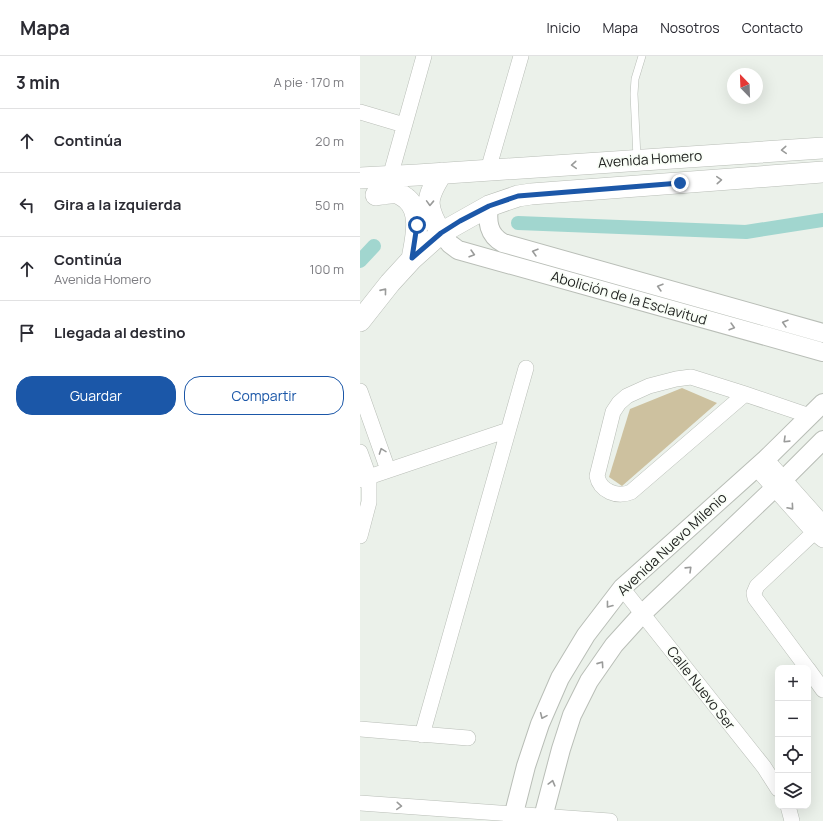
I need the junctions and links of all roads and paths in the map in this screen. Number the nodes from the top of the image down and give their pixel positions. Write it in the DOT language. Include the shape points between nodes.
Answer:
graph roads {
  1 [pos="424,56"];
  2 [pos="521,56"];
  3 [pos="642,56"];
  4 [pos="360,112"];
  5 [pos="404,125"];
  6 [pos="820,157"];
  7 [pos="637,160"];
  8 [pos="482,170"];
  9 [pos="442,174"];
  10 [pos="417,175"];
  11 [pos="390,177"];
  12 [pos="360,178"];
  13 [pos="368,199"];
  14 [pos="489,206"];
  15 [pos="441,233"];
  16 [pos="412,258"];
  17 [pos="360,321"];
  18 [pos="823,333"];
  19 [pos="823,352"];
  20 [pos="526,368"];
  21 [pos="360,391"];
  22 [pos="744,394"];
  23 [pos="823,402"];
  24 [pos="810,416"];
  25 [pos="508,430"];
  26 [pos="823,440"];
  27 [pos="360,452"];
  28 [pos="761,463"];
  29 [pos="388,470"];
  30 [pos="365,479"];
  31 [pos="779,483"];
  32 [pos="821,530"];
  33 [pos="360,536"];
  34 [pos="622,588"];
  35 [pos="642,613"];
  36 [pos="804,665"];
  37 [pos="811,674"];
  38 [pos="823,690"];
  39 [pos="360,729"];
  40 [pos="422,734"];
  41 [pos="468,738"];
  42 [pos="775,784"];
  43 [pos="360,803"];
  44 [pos="789,809"];
  45 [pos="513,818"];
  46 [pos="542,819"];
  47 [pos="610,821"];
  48 [pos="792,821"];
  1 -- 5 [label="street"];
  2 -- 8 [label="street"];
  3 -- 7 [label="lane" via="635,79 634,94"];
  4 -- 5 [label="street"];
  5 -- 11 [label="street"];
  6 -- 7 [label="main road, Avenida Homero, one-way"];
  14 -- 6 [label="main road, Avenida Homero, one-way" via="531,194 791,175"];
  7 -- 8 [label="main road, Avenida Homero, one-way"];
  8 -- 9 [label="main road, Avenida Homero"];
  9 -- 10 [label="main road, Avenida Homero"];
  9 -- 15 [label="main road, one-way" via="429,199 431,215"];
  10 -- 11 [label="main road, Avenida Homero"];
  10 -- 13 [label="main road"];
  11 -- 12 [label="main road, Avenida Homero"];
  13 -- 16 [label="main road" via="396,193 403,195 413,206 417,225"];
  14 -- 15 [label="main road, Avenida Homero"];
  18 -- 14 [label="street, Abolición de la Esclavitud, one-way" via="503,243 489,228"];
  15 -- 16 [label="main road, Avenida Homero"];
  15 -- 19 [label="street, Abolición de la Esclavitud, one-way" via="458,250"];
  17 -- 16 [label="main road, Avenida Homero, one-way"];
  20 -- 25 [label="street"];
  29 -- 21 [label="street, one-way"];
  22 -- 22 [label="street" via="691,377 649,386 626,396 613,412 597,476 600,485 619,494 630,492"];
  22 -- 24 [label="street"];
  23 -- 24 [label="street, Avenida Nuevo Milenio"];
  24 -- 28 [label="street, Avenida Nuevo Milenio, one-way"];
  25 -- 29 [label="street"];
  25 -- 40 [label="street"];
  26 -- 31 [label="street, Avenida Nuevo Milenio"];
  27 -- 30 [label="street"];
  28 -- 31 [label="street"];
  28 -- 34 [label="street, Avenida Nuevo Milenio"];
  29 -- 30 [label="street"];
  30 -- 33 [label="street" via="369,502"];
  31 -- 32 [label="street"];
  35 -- 31 [label="street, Avenida Nuevo Milenio, one-way"];
  32 -- 36 [label="street" via="756,586 754,593 755,598"];
  34 -- 35 [label="street, Calle Nuevo Ser"];
  34 -- 45 [label="street, Avenida Nuevo Milenio, one-way" via="586,636 560,678 540,724"];
  35 -- 42 [label="street, Calle Nuevo Ser"];
  46 -- 35 [label="street, Avenida Nuevo Milenio, one-way" via="572,715 589,681 614,645"];
  37 -- 38 [label="street"];
  39 -- 40 [label="street"];
  40 -- 41 [label="street"];
  43 -- 45 [label="street, one-way"];
  44 -- 48 [label="street"];
  45 -- 46 [label="street"];
  46 -- 47 [label="street"];
}
